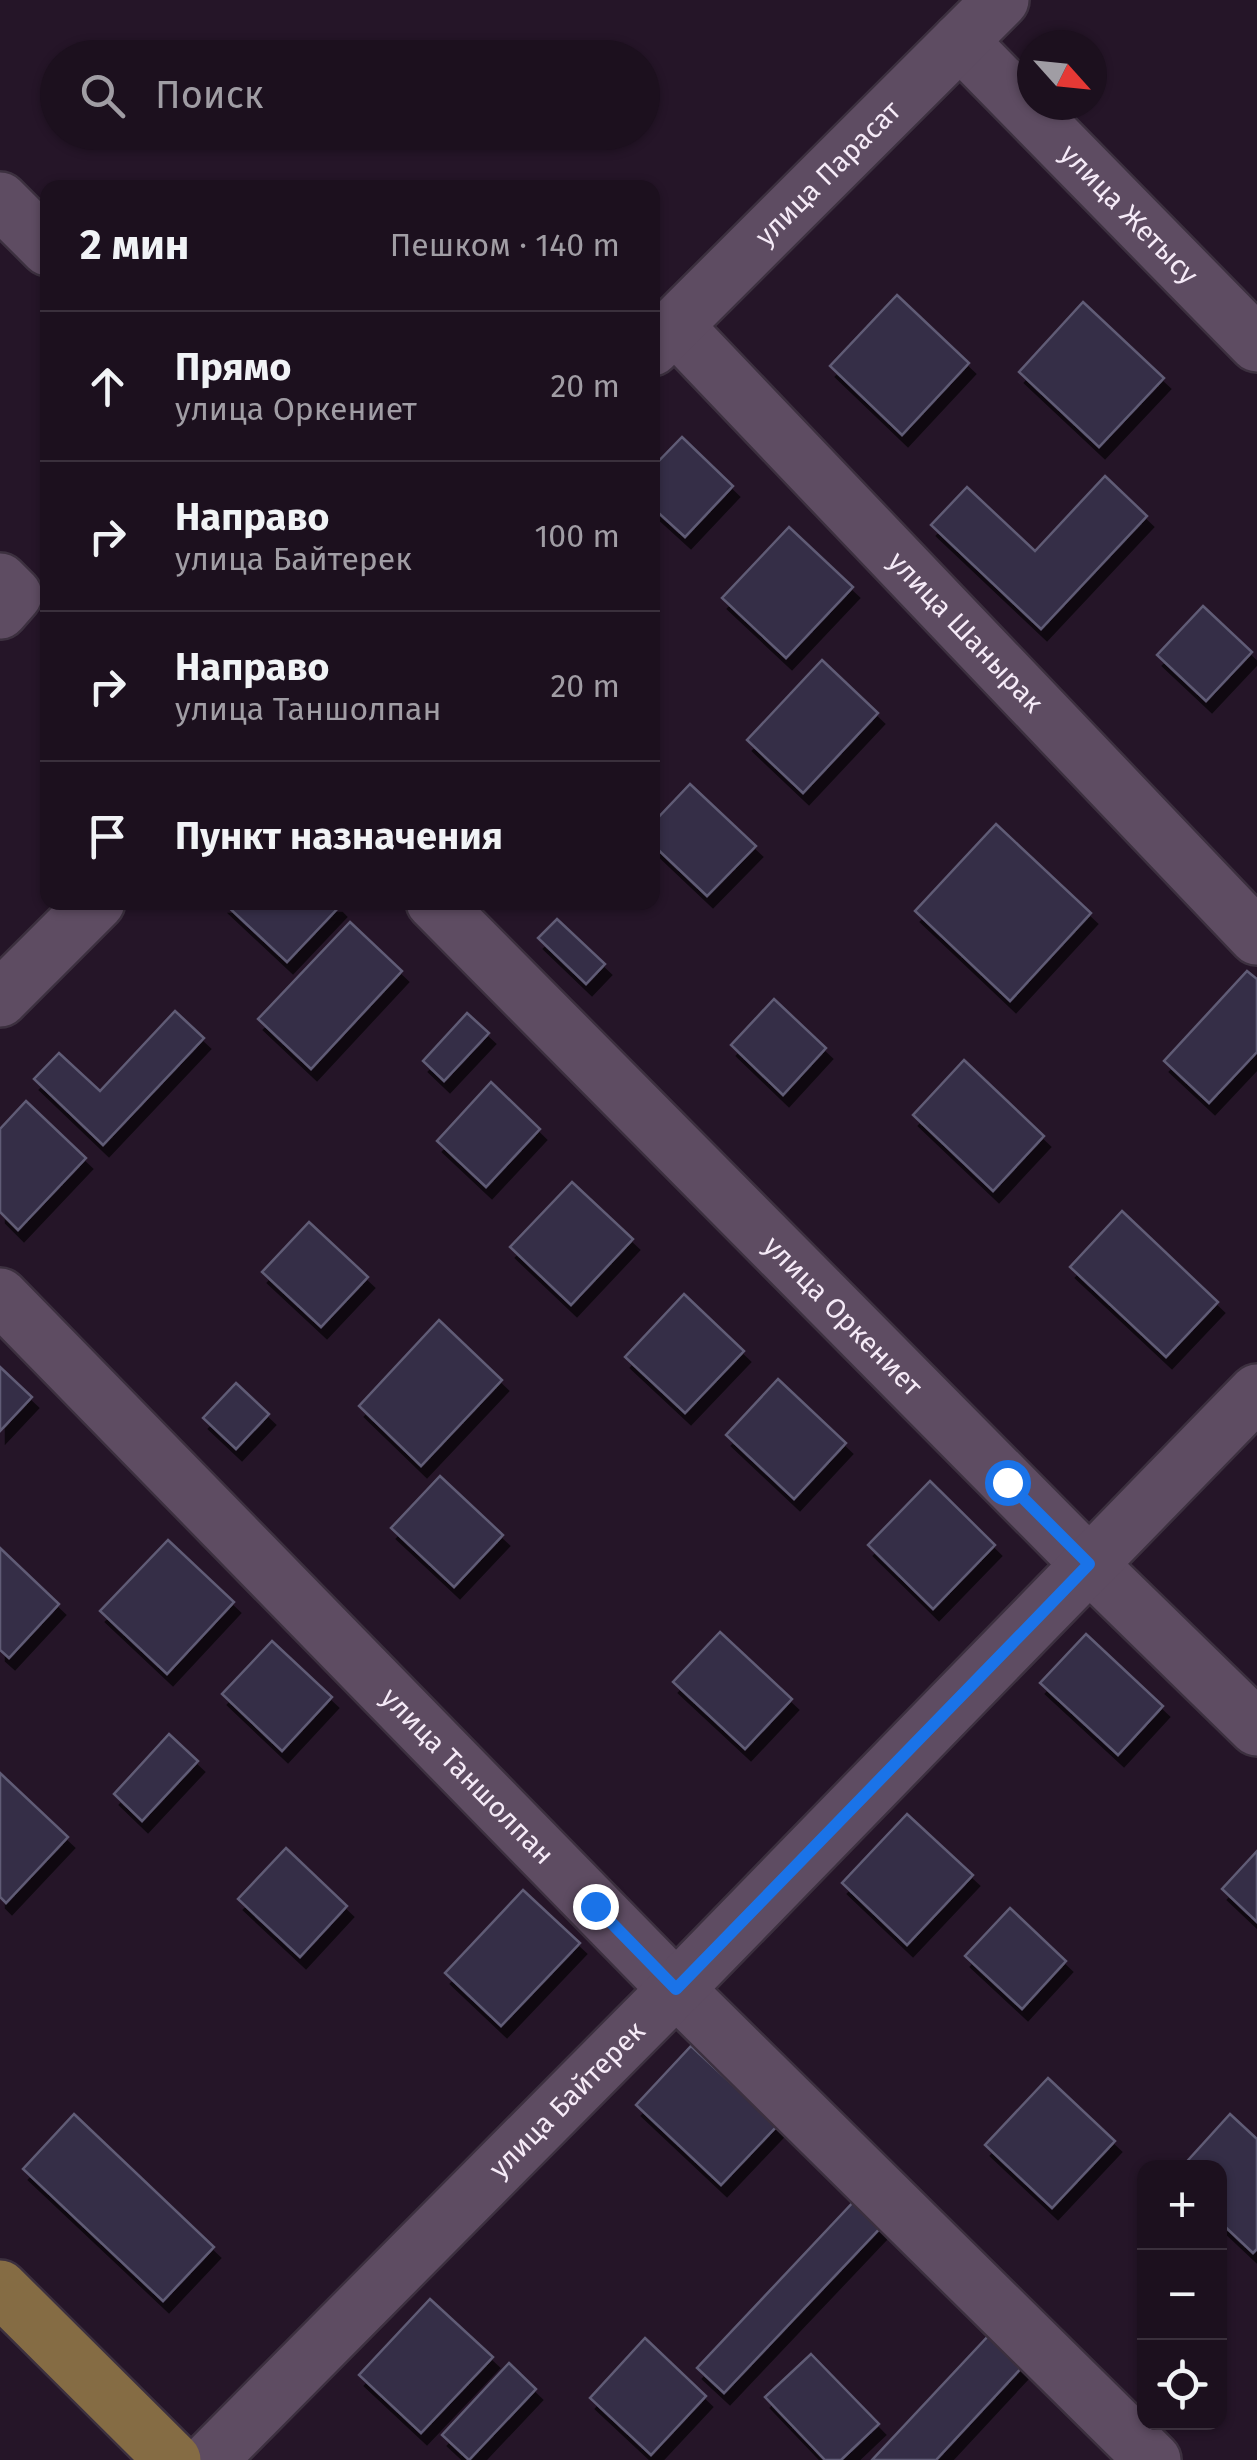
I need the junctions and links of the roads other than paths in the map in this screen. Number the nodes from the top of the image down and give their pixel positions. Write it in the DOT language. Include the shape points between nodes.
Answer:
graph roads {
  1 [pos="1002,0"];
  2 [pos="960,41"];
  3 [pos="0,200"];
  4 [pos="40,240"];
  5 [pos="664,337"];
  6 [pos="1257,344"];
  7 [pos="0,581"];
  8 [pos="0,611"];
  9 [pos="89,910"];
  10 [pos="442,910"];
  11 [pos="1257,938"];
  12 [pos="0,1000"];
  13 [pos="0,1296"];
  14 [pos="1257,1392"];
  15 [pos="1089,1564"];
  16 [pos="1257,1728"];
  17 [pos="676,1989"];
  18 [pos="0,2288"];
  19 [pos="173,2460"];
  20 [pos="209,2460"];
  21 [pos="1153,2460"];
  1 -- 2 [label="street, улица Парасат"];
  2 -- 5 [label="street, улица Парасат"];
  2 -- 6 [label="street, улица Жетысу"];
  3 -- 4 [label="street"];
  5 -- 11 [label="street, улица Шанырак"];
  7 -- 8 [label="street" via="14,595"];
  9 -- 12 [label="street"];
  10 -- 15 [label="street, улица Оркениет"];
  13 -- 17 [label="street, улица Таншолпан"];
  14 -- 15 [label="street, улица Байтерек"];
  15 -- 16 [label="street, улица Оркениет"];
  15 -- 17 [label="street, улица Байтерек"];
  17 -- 20 [label="street, улица Байтерек"];
  17 -- 21 [label="street, улица Таншолпан"];
  18 -- 19 [label="main road"];
}
